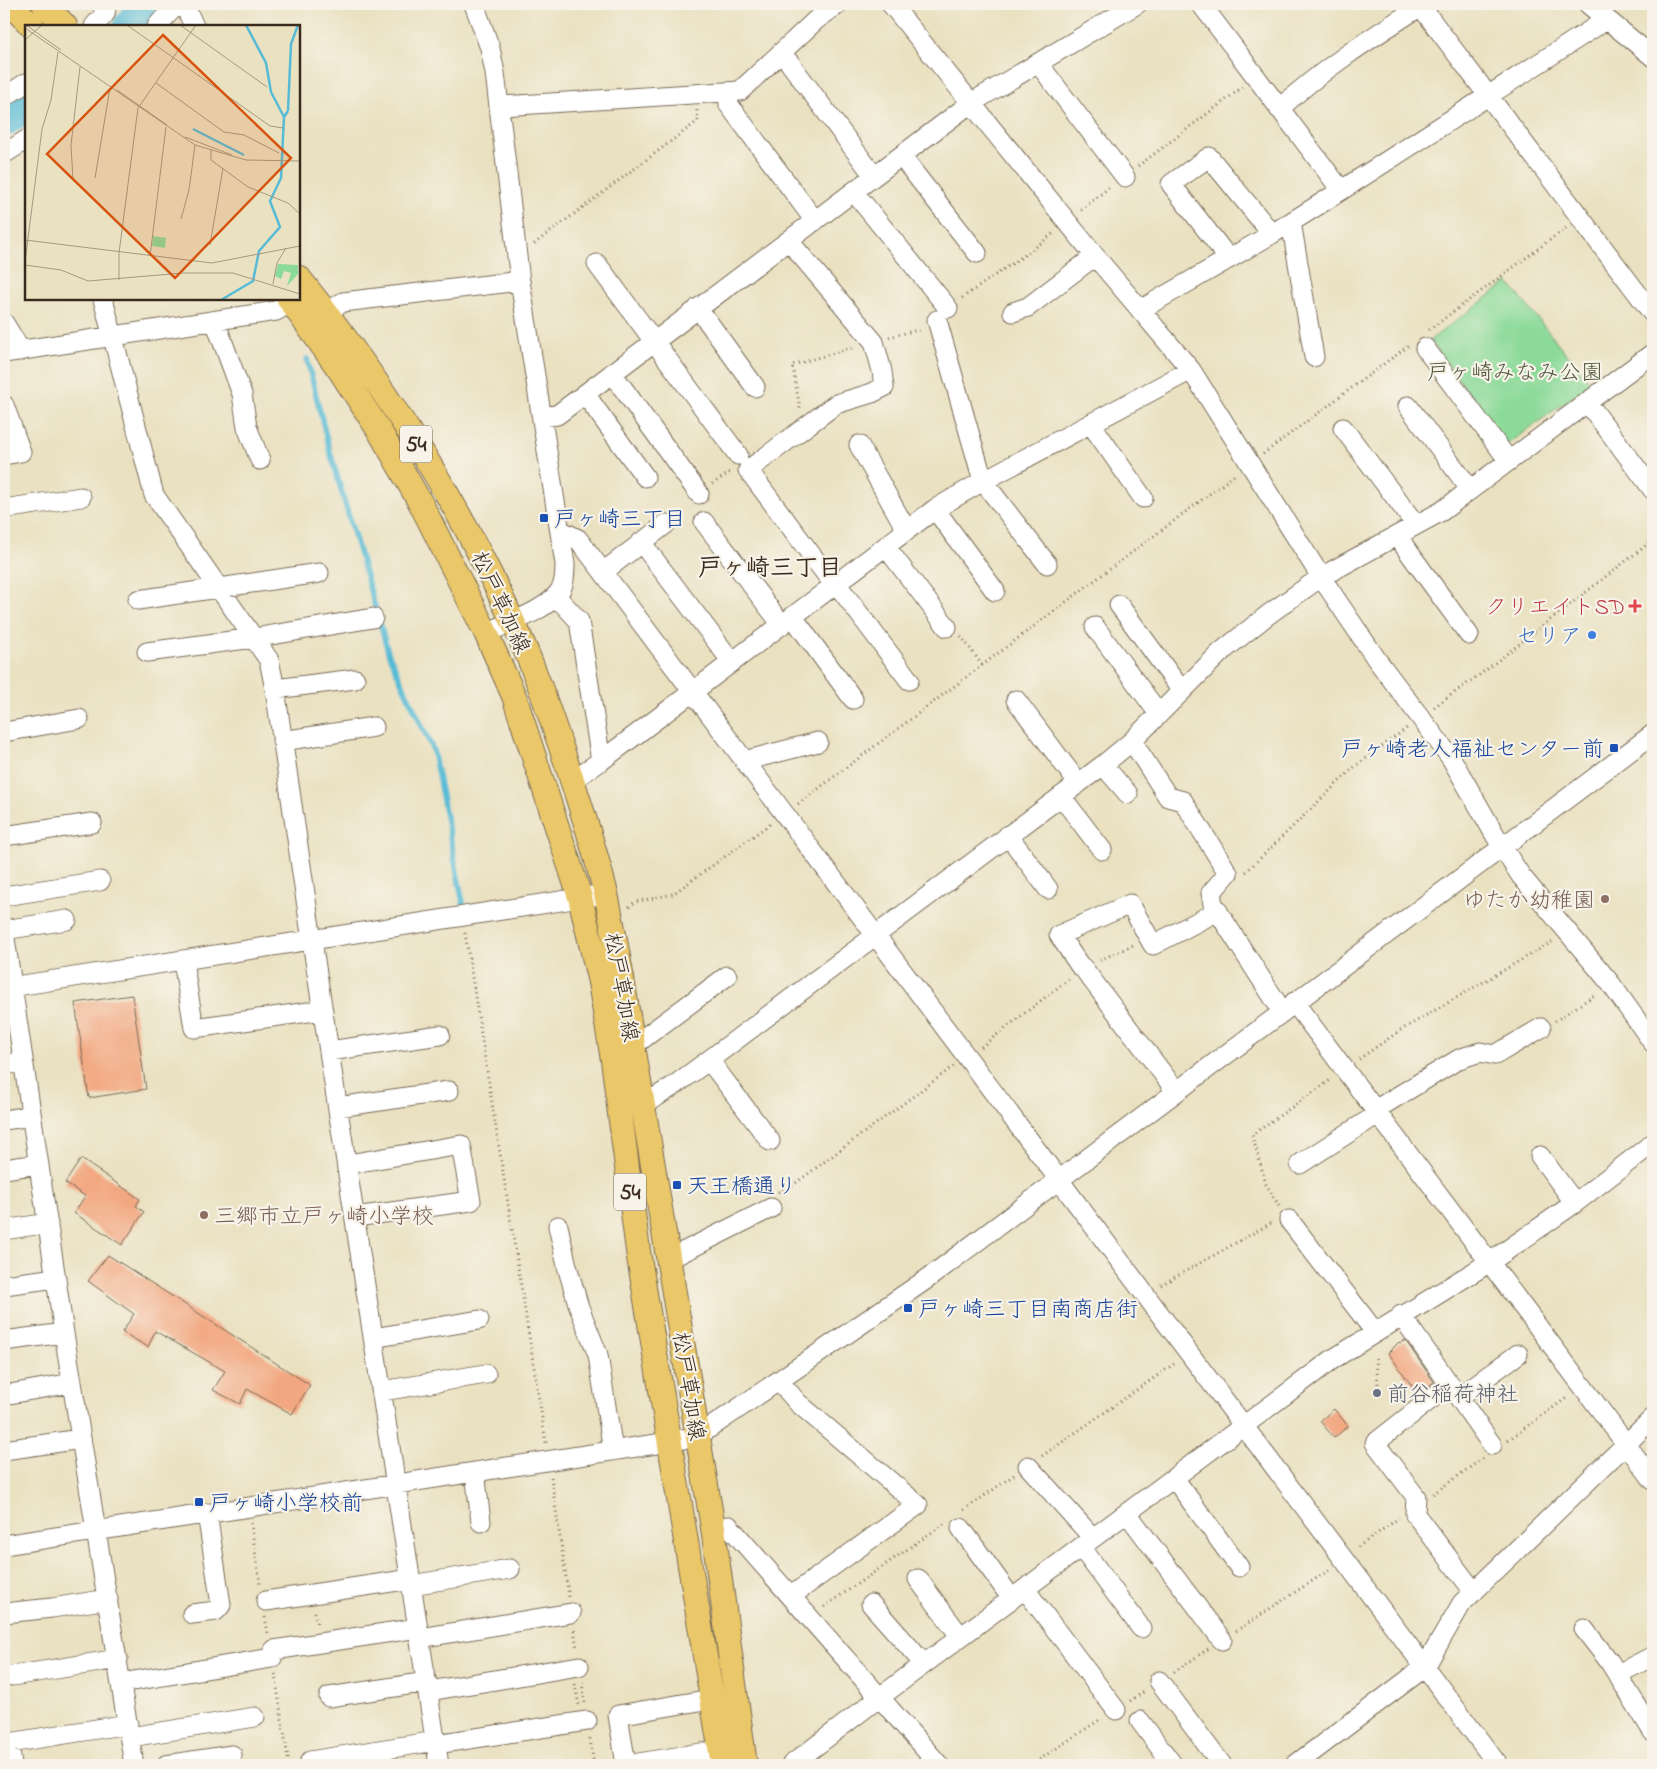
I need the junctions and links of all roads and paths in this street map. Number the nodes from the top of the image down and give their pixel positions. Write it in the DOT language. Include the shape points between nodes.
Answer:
graph roads {
  1 [pos="10,4"];
  2 [pos="44,4"];
  3 [pos="101,4"];
  4 [pos="177,4"];
  5 [pos="184,4"];
  6 [pos="474,4"];
  7 [pos="838,4"];
  8 [pos="891,4"];
  9 [pos="1137,4"];
  10 [pos="1201,4"];
  11 [pos="1421,4"];
  12 [pos="1588,4"];
  13 [pos="1606,20"];
  14 [pos="31,25"];
  15 [pos="64,25"];
  16 [pos="95,25"];
  17 [pos="158,25"];
  18 [pos="194,25"];
  19 [pos="1653,57"];
  20 [pos="789,62"];
  21 [pos="1038,63"];
  22 [pos="1256,77"];
  23 [pos="25,84"];
  24 [pos="728,92"];
  25 [pos="1489,96"];
  26 [pos="4,97"];
  27 [pos="697,103"];
  28 [pos="971,103"];
  29 [pos="500,106"];
  30 [pos="1279,109"];
  31 [pos="25,141"];
  32 [pos="4,154"];
  33 [pos="901,156"];
  34 [pos="874,176"];
  35 [pos="1125,177"];
  36 [pos="1342,190"];
  37 [pos="854,192"];
  38 [pos="815,221"];
  39 [pos="1067,221"];
  40 [pos="1291,222"];
  41 [pos="1570,225"];
  42 [pos="1272,234"];
  43 [pos="789,241"];
  44 [pos="531,246"];
  45 [pos="977,252"];
  46 [pos="1095,256"];
  47 [pos="1229,259"];
  48 [pos="597,264"];
  49 [pos="300,279"];
  50 [pos="520,281"];
  51 [pos="103,300"];
  52 [pos="290,300"];
  53 [pos="698,308"];
  54 [pos="1140,310"];
  55 [pos="1013,312"];
  56 [pos="326,313"];
  57 [pos="943,314"];
  58 [pos="1653,314"];
  59 [pos="215,321"];
  60 [pos="4,323"];
  61 [pos="113,336"];
  62 [pos="654,341"];
  63 [pos="874,342"];
  64 [pos="1420,342"];
  65 [pos="12,352"];
  66 [pos="1653,353"];
  67 [pos="1314,357"];
  68 [pos="1191,370"];
  69 [pos="612,373"];
  70 [pos="755,387"];
  71 [pos="585,394"];
  72 [pos="1587,402"];
  73 [pos="4,405"];
  74 [pos="1408,406"];
  75 [pos="800,410"];
  76 [pos="542,417"];
  77 [pos="1091,424"];
  78 [pos="1343,428"];
  79 [pos="859,445"];
  80 [pos="4,455"];
  81 [pos="260,460"];
  82 [pos="1509,461"];
  83 [pos="743,463"];
  84 [pos="1250,464"];
  85 [pos="645,477"];
  86 [pos="983,482"];
  87 [pos="1470,489"];
  88 [pos="1653,490"];
  89 [pos="699,494"];
  90 [pos="81,497"];
  91 [pos="1143,498"];
  92 [pos="934,509"];
  93 [pos="4,510"];
  94 [pos="704,522"];
  95 [pos="666,524"];
  96 [pos="1416,525"];
  97 [pos="560,530"];
  98 [pos="907,531"];
  99 [pos="1397,536"];
  100 [pos="1653,540"];
  101 [pos="642,542"];
  102 [pos="886,547"];
  103 [pos="1047,564"];
  104 [pos="603,572"];
  105 [pos="319,573"];
  106 [pos="1321,577"];
  107 [pos="835,584"];
  108 [pos="218,587"];
  109 [pos="995,591"];
  110 [pos="556,596"];
  111 [pos="138,600"];
  112 [pos="1119,605"];
  113 [pos="373,618"];
  114 [pos="513,621"];
  115 [pos="787,621"];
  116 [pos="946,627"];
  117 [pos="1095,628"];
  118 [pos="486,633"];
  119 [pos="1469,635"];
  120 [pos="254,638"];
  121 [pos="147,652"];
  122 [pos="732,662"];
  123 [pos="982,665"];
  124 [pos="355,679"];
  125 [pos="909,680"];
  126 [pos="275,689"];
  127 [pos="692,691"];
  128 [pos="1182,691"];
  129 [pos="853,699"];
  130 [pos="1016,700"];
  131 [pos="1159,714"];
  132 [pos="1422,716"];
  133 [pos="79,719"];
  134 [pos="374,726"];
  135 [pos="4,732"];
  136 [pos="1653,734"];
  137 [pos="282,741"];
  138 [pos="1132,741"];
  139 [pos="818,742"];
  140 [pos="601,760"];
  141 [pos="744,761"];
  142 [pos="1103,765"];
  143 [pos="572,780"];
  144 [pos="1078,783"];
  145 [pos="1128,794"];
  146 [pos="1061,796"];
  147 [pos="784,815"];
  148 [pos="92,823"];
  149 [pos="1008,835"];
  150 [pos="4,836"];
  151 [pos="1502,847"];
  152 [pos="1102,850"];
  153 [pos="1243,875"];
  154 [pos="100,881"];
  155 [pos="1048,889"];
  156 [pos="605,894"];
  157 [pos="4,896"];
  158 [pos="580,897"];
  159 [pos="628,908"];
  160 [pos="1218,912"];
  161 [pos="68,920"];
  162 [pos="464,927"];
  163 [pos="4,931"];
  164 [pos="1568,932"];
  165 [pos="875,935"];
  166 [pos="1148,938"];
  167 [pos="312,941"];
  168 [pos="183,960"];
  169 [pos="1083,968"];
  170 [pos="727,976"];
  171 [pos="1611,984"];
  172 [pos="7,988"];
  173 [pos="1288,1007"];
  174 [pos="323,1010"];
  175 [pos="1541,1028"];
  176 [pos="440,1035"];
  177 [pos="1653,1043"];
  178 [pos="633,1046"];
  179 [pos="329,1051"];
  180 [pos="967,1058"];
  181 [pos="710,1060"];
  182 [pos="23,1062"];
  183 [pos="4,1065"];
  184 [pos="1345,1070"];
  185 [pos="449,1091"];
  186 [pos="1176,1091"];
  187 [pos="643,1105"];
  188 [pos="338,1107"];
  189 [pos="1377,1112"];
  190 [pos="31,1116"];
  191 [pos="4,1120"];
  192 [pos="770,1141"];
  193 [pos="1653,1143"];
  194 [pos="1540,1156"];
  195 [pos="39,1164"];
  196 [pos="348,1164"];
  197 [pos="1300,1164"];
  198 [pos="4,1170"];
  199 [pos="1058,1179"];
  200 [pos="774,1200"];
  201 [pos="1575,1203"];
  202 [pos="1282,1216"];
  203 [pos="355,1217"];
  204 [pos="48,1223"];
  205 [pos="558,1226"];
  206 [pos="4,1230"];
  207 [pos="669,1259"];
  208 [pos="1490,1262"];
  209 [pos="56,1278"];
  210 [pos="4,1285"];
  211 [pos="1145,1294"];
  212 [pos="1402,1316"];
  213 [pos="479,1320"];
  214 [pos="1375,1332"];
  215 [pos="64,1333"];
  216 [pos="373,1338"];
  217 [pos="4,1341"];
  218 [pos="1518,1354"];
  219 [pos="1376,1358"];
  220 [pos="1178,1362"];
  221 [pos="486,1374"];
  222 [pos="779,1381"];
  223 [pos="72,1383"];
  224 [pos="1378,1384"];
  225 [pos="1583,1386"];
  226 [pos="382,1391"];
  227 [pos="1454,1391"];
  228 [pos="4,1395"];
  229 [pos="1653,1418"];
  230 [pos="1243,1425"];
  231 [pos="698,1436"];
  232 [pos="81,1439"];
  233 [pos="670,1442"];
  234 [pos="1626,1444"];
  235 [pos="1495,1447"];
  236 [pos="4,1450"];
  237 [pos="613,1450"];
  238 [pos="548,1460"];
  239 [pos="1028,1466"];
  240 [pos="475,1472"];
  241 [pos="1174,1478"];
  242 [pos="1653,1480"];
  243 [pos="396,1484"];
  244 [pos="1415,1506"];
  245 [pos="207,1513"];
  246 [pos="1128,1513"];
  247 [pos="957,1520"];
  248 [pos="481,1522"];
  249 [pos="713,1528"];
  250 [pos="97,1531"];
  251 [pos="1087,1543"];
  252 [pos="4,1546"];
  253 [pos="1343,1558"];
  254 [pos="1239,1567"];
  255 [pos="510,1569"];
  256 [pos="918,1579"];
  257 [pos="411,1582"];
  258 [pos="1474,1592"];
  259 [pos="312,1594"];
  260 [pos="1019,1594"];
  261 [pos="791,1596"];
  262 [pos="108,1599"];
  263 [pos="266,1601"];
  264 [pos="871,1604"];
  265 [pos="4,1613"];
  266 [pos="571,1613"];
  267 [pos="192,1614"];
  268 [pos="810,1617"];
  269 [pos="1141,1628"];
  270 [pos="1584,1629"];
  271 [pos="419,1633"];
  272 [pos="960,1636"];
  273 [pos="1222,1640"];
  274 [pos="320,1643"];
  275 [pos="1653,1656"];
  276 [pos="118,1659"];
  277 [pos="924,1664"];
  278 [pos="576,1667"];
  279 [pos="1425,1667"];
  280 [pos="1618,1674"];
  281 [pos="12,1676"];
  282 [pos="1159,1682"];
  283 [pos="122,1683"];
  284 [pos="428,1686"];
  285 [pos="329,1697"];
  286 [pos="880,1697"];
  287 [pos="711,1699"];
  288 [pos="1116,1710"];
  289 [pos="255,1717"];
  290 [pos="584,1721"];
  291 [pos="1140,1721"];
  292 [pos="129,1730"];
  293 [pos="1653,1732"];
  294 [pos="436,1742"];
  295 [pos="232,1755"];
  296 [pos="721,1757"];
  297 [pos="310,1761"];
  298 [pos="12,1765"];
  299 [pos="134,1765"];
  300 [pos="166,1765"];
  301 [pos="439,1765"];
  302 [pos="594,1765"];
  303 [pos="745,1765"];
  304 [pos="791,1765"];
  305 [pos="939,1765"];
  306 [pos="1031,1765"];
  307 [pos="1173,1765"];
  308 [pos="1222,1765"];
  309 [pos="1295,1765"];
  310 [pos="1498,1765"];
  1 -- 14 [label="main road"];
  2 -- 15 [label="main road"];
  3 -- 16 [label="street" via="106,8 105,14"];
  4 -- 17 [label="street"];
  5 -- 18 [label="street"];
  6 -- 29 [label="street" via="490,48"];
  7 -- 24 [label="street" via="816,20 740,91"];
  8 -- 28 [label="street"];
  9 -- 21 [label="street"];
  10 -- 22 [label="street"];
  11 -- 25 [label="street"];
  11 -- 30 [label="street" via="1296,93"];
  12 -- 13 [label="street"];
  13 -- 19 [label="street"];
  13 -- 25 [label="street"];
  20 -- 34 [label="street"];
  21 -- 28 [label="street"];
  21 -- 35 [label="street"];
  22 -- 30 [label="street"];
  22 -- 35 [label="path"];
  23 -- 26 [label="street"];
  24 -- 29 [label="street"];
  24 -- 38 [label="street" via="729,105"];
  25 -- 36 [label="street"];
  25 -- 58 [label="street"];
  27 -- 44 [label="path" via="698,122"];
  28 -- 33 [label="street"];
  28 -- 39 [label="street"];
  29 -- 50 [label="street"];
  30 -- 36 [label="street"];
  31 -- 32 [label="street"];
  33 -- 34 [label="street"];
  33 -- 45 [label="street"];
  34 -- 37 [label="street"];
  35 -- 39 [label="path"];
  36 -- 40 [label="street"];
  37 -- 38 [label="street"];
  37 -- 57 [label="street"];
  38 -- 43 [label="street"];
  39 -- 46 [label="street"];
  39 -- 57 [label="path"];
  40 -- 42 [label="street"];
  40 -- 67 [label="street"];
  41 -- 64 [label="path"];
  42 -- 47 [label="street"];
  42 -- 47 [label="street" via="1209,157 1171,184"];
  43 -- 53 [label="street"];
  43 -- 63 [label="street"];
  46 -- 54 [label="street"];
  46 -- 55 [label="street" via="1028,307"];
  47 -- 54 [label="street"];
  48 -- 62 [label="street"];
  49 -- 56 [label="main road, 松戸草加線 / 54"];
  50 -- 56 [label="street" via="343,302"];
  50 -- 76 [label="street"];
  51 -- 61 [label="street"];
  52 -- 59 [label="street" via="276,312"];
  52 -- 118 [label="main road, 松戸草加線 / 54" via="380,432 420,502"];
  53 -- 62 [label="street"];
  53 -- 70 [label="street"];
  54 -- 68 [label="street"];
  56 -- 114 [label="main road, 松戸草加線 / 54" via="389,401 442,486"];
  57 -- 63 [label="path" via="923,329"];
  57 -- 86 [label="street"];
  59 -- 61 [label="street"];
  59 -- 81 [label="street" via="242,394 247,427"];
  60 -- 65 [label="street"];
  61 -- 65 [label="street"];
  61 -- 108 [label="street" via="154,494"];
  62 -- 69 [label="street"];
  62 -- 83 [label="street"];
  63 -- 75 [label="path" via="792,365"];
  63 -- 83 [label="street" via="884,387 836,404"];
  64 -- 82 [label="street"];
  64 -- 84 [label="path"];
  66 -- 72 [label="street"];
  68 -- 77 [label="street"];
  68 -- 84 [label="street"];
  69 -- 71 [label="street"];
  69 -- 89 [label="street"];
  71 -- 76 [label="street" via="557,414"];
  71 -- 85 [label="street"];
  72 -- 82 [label="street"];
  72 -- 88 [label="street"];
  73 -- 80 [label="street" via="21,452"];
  74 -- 87 [label="street"];
  76 -- 97 [label="street"];
  77 -- 86 [label="street"];
  77 -- 91 [label="street"];
  78 -- 96 [label="street"];
  79 -- 98 [label="street"];
  82 -- 87 [label="street"];
  83 -- 107 [label="street"];
  84 -- 106 [label="street"];
  84 -- 123 [label="path"];
  86 -- 92 [label="street"];
  86 -- 103 [label="street"];
  87 -- 96 [label="street" via="1442,511"];
  90 -- 93 [label="street"];
  92 -- 98 [label="street"];
  92 -- 109 [label="street"];
  94 -- 115 [label="street"];
  95 -- 101 [label="street"];
  96 -- 99 [label="street"];
  97 -- 104 [label="street" via="578,539"];
  97 -- 110 [label="street" via="565,564 562,586"];
  98 -- 102 [label="street"];
  99 -- 106 [label="street"];
  99 -- 119 [label="street"];
  100 -- 132 [label="path"];
  101 -- 104 [label="street"];
  101 -- 122 [label="street"];
  102 -- 107 [label="street"];
  102 -- 116 [label="street"];
  104 -- 127 [label="street"];
  105 -- 108 [label="street"];
  106 -- 128 [label="street" via="1221,652"];
  106 -- 132 [label="street" via="1377,660"];
  107 -- 115 [label="street"];
  107 -- 125 [label="street"];
  108 -- 111 [label="street"];
  108 -- 120 [label="street"];
  110 -- 114 [label="street"];
  110 -- 140 [label="street" via="579,621"];
  112 -- 128 [label="street"];
  113 -- 120 [label="street"];
  114 -- 118 [label="street"];
  114 -- 143 [label="main road, 松戸草加線 / 54" via="545,699"];
  115 -- 122 [label="street"];
  115 -- 129 [label="street"];
  116 -- 123 [label="path" via="956,630"];
  117 -- 131 [label="street"];
  118 -- 158 [label="main road, 松戸草加線 / 54" via="517,705"];
  120 -- 121 [label="street"];
  120 -- 126 [label="street" via="269,660"];
  122 -- 127 [label="street"];
  123 -- 147 [label="path"];
  124 -- 126 [label="street"];
  126 -- 137 [label="street"];
  127 -- 140 [label="street"];
  127 -- 141 [label="street"];
  128 -- 131 [label="street"];
  130 -- 144 [label="street"];
  131 -- 138 [label="street"];
  132 -- 151 [label="street" via="1451,758"];
  132 -- 153 [label="path" via="1353,768"];
  133 -- 135 [label="street"];
  134 -- 137 [label="street"];
  136 -- 151 [label="street"];
  137 -- 167 [label="street"];
  138 -- 142 [label="street"];
  138 -- 160 [label="street" via="1168,797 1183,801 1228,873 1211,893"];
  139 -- 141 [label="street"];
  140 -- 143 [label="street"];
  141 -- 147 [label="street"];
  142 -- 144 [label="street"];
  142 -- 145 [label="street"];
  143 -- 156 [label="main road, 松戸草加線 / 54"];
  144 -- 146 [label="street"];
  146 -- 149 [label="street"];
  146 -- 152 [label="street"];
  147 -- 159 [label="path" via="673,894 636,902"];
  147 -- 165 [label="street"];
  148 -- 150 [label="street"];
  149 -- 155 [label="street"];
  149 -- 165 [label="street"];
  151 -- 164 [label="street" via="1521,876"];
  151 -- 173 [label="street"];
  154 -- 157 [label="street"];
  156 -- 158 [label="street"];
  156 -- 178 [label="main road, 松戸草加線 / 54"];
  158 -- 167 [label="street"];
  158 -- 233 [label="main road, 松戸草加線 / 54" via="600,982 613,1060 638,1251"];
  160 -- 166 [label="street" via="1153,945"];
  160 -- 173 [label="street"];
  161 -- 163 [label="street"];
  162 -- 238 [label="path"];
  163 -- 172 [label="street"];
  164 -- 171 [label="street"];
  164 -- 184 [label="path" via="1400,1030"];
  165 -- 180 [label="street"];
  165 -- 181 [label="street"];
  166 -- 169 [label="path"];
  166 -- 169 [label="street" via="1130,904 1059,935"];
  167 -- 168 [label="street"];
  167 -- 174 [label="street"];
  168 -- 172 [label="street"];
  168 -- 174 [label="street" via="194,1028"];
  169 -- 180 [label="path"];
  169 -- 186 [label="street"];
  170 -- 178 [label="street"];
  171 -- 175 [label="path"];
  171 -- 177 [label="street"];
  172 -- 182 [label="street"];
  173 -- 184 [label="street"];
  173 -- 186 [label="street"];
  174 -- 179 [label="street"];
  175 -- 189 [label="street" via="1495,1055 1480,1052 1459,1059"];
  176 -- 179 [label="street"];
  178 -- 187 [label="main road, 松戸草加線 / 54"];
  179 -- 188 [label="street"];
  180 -- 199 [label="street"];
  180 -- 200 [label="path"];
  181 -- 187 [label="street"];
  181 -- 192 [label="street"];
  182 -- 183 [label="street"];
  182 -- 190 [label="street"];
  184 -- 189 [label="street"];
  184 -- 202 [label="path" via="1252,1135 1266,1184"];
  185 -- 188 [label="street"];
  186 -- 199 [label="street"];
  187 -- 207 [label="main road, 松戸草加線 / 54"];
  188 -- 196 [label="street"];
  189 -- 197 [label="street"];
  189 -- 208 [label="street"];
  190 -- 191 [label="street"];
  190 -- 195 [label="street"];
  193 -- 201 [label="street"];
  194 -- 201 [label="street"];
  195 -- 198 [label="street"];
  195 -- 204 [label="street"];
  196 -- 203 [label="street"];
  196 -- 203 [label="street" via="462,1145 471,1201"];
  199 -- 211 [label="street"];
  199 -- 222 [label="street" via="927,1279"];
  200 -- 207 [label="street"];
  201 -- 208 [label="street"];
  202 -- 211 [label="path"];
  202 -- 214 [label="street"];
  203 -- 216 [label="street"];
  204 -- 206 [label="street"];
  204 -- 209 [label="street"];
  205 -- 237 [label="street" via="578,1307 598,1355"];
  207 -- 231 [label="main road, 松戸草加線 / 54"];
  208 -- 212 [label="street"];
  208 -- 225 [label="street"];
  209 -- 210 [label="street"];
  209 -- 215 [label="street"];
  211 -- 230 [label="street"];
  212 -- 214 [label="street"];
  212 -- 227 [label="street"];
  213 -- 216 [label="street"];
  214 -- 230 [label="street"];
  215 -- 217 [label="street"];
  215 -- 223 [label="street"];
  216 -- 226 [label="street"];
  218 -- 227 [label="street"];
  219 -- 224 [label="path"];
  220 -- 239 [label="path"];
  221 -- 226 [label="street"];
  222 -- 231 [label="street"];
  222 -- 261 [label="street" via="798,1403 918,1505"];
  223 -- 228 [label="street"];
  223 -- 232 [label="street"];
  225 -- 234 [label="street"];
  225 -- 235 [label="path"];
  226 -- 243 [label="street"];
  227 -- 235 [label="street"];
  227 -- 244 [label="street" via="1375,1443 1416,1497"];
  229 -- 234 [label="street"];
  230 -- 241 [label="street"];
  230 -- 253 [label="street"];
  231 -- 233 [label="street"];
  231 -- 249 [label="main road, 松戸草加線 / 54"];
  232 -- 236 [label="street"];
  232 -- 250 [label="street"];
  233 -- 237 [label="street"];
  233 -- 287 [label="main road, 松戸草加線 / 54"];
  234 -- 242 [label="street"];
  234 -- 258 [label="street"];
  235 -- 244 [label="path"];
  237 -- 238 [label="street"];
  238 -- 240 [label="street"];
  238 -- 266 [label="path"];
  239 -- 247 [label="path"];
  239 -- 251 [label="street"];
  240 -- 243 [label="street"];
  240 -- 248 [label="street"];
  241 -- 246 [label="street"];
  241 -- 254 [label="street"];
  243 -- 245 [label="street"];
  243 -- 257 [label="street"];
  244 -- 253 [label="path"];
  244 -- 258 [label="street" via="1415,1514"];
  245 -- 250 [label="street"];
  245 -- 267 [label="street" via="221,1605 216,1611"];
  246 -- 251 [label="street"];
  246 -- 273 [label="street"];
  247 -- 260 [label="street"];
  247 -- 268 [label="path"];
  249 -- 261 [label="street" via="730,1526"];
  249 -- 303 [label="main road, 松戸草加線 / 54"];
  250 -- 252 [label="street"];
  250 -- 262 [label="street"];
  251 -- 260 [label="street"];
  251 -- 269 [label="street"];
  253 -- 273 [label="path"];
  253 -- 279 [label="street"];
  255 -- 257 [label="street"];
  256 -- 272 [label="street"];
  257 -- 259 [label="street"];
  257 -- 271 [label="street"];
  258 -- 279 [label="street" via="1462,1603"];
  259 -- 263 [label="street"];
  259 -- 274 [label="path"];
  260 -- 272 [label="street"];
  260 -- 288 [label="street"];
  261 -- 268 [label="street"];
  262 -- 265 [label="street"];
  262 -- 276 [label="street"];
  264 -- 277 [label="street"];
  266 -- 271 [label="street"];
  266 -- 278 [label="path"];
  268 -- 286 [label="street"];
  270 -- 280 [label="street"];
  271 -- 274 [label="street"];
  271 -- 284 [label="street"];
  272 -- 277 [label="street"];
  273 -- 282 [label="path"];
  274 -- 283 [label="street"];
  275 -- 280 [label="street"];
  276 -- 281 [label="street"];
  276 -- 283 [label="street"];
  277 -- 286 [label="street"];
  278 -- 284 [label="street"];
  278 -- 290 [label="path"];
  278 -- 290 [label="path"];
  279 -- 309 [label="street"];
  279 -- 310 [label="street"];
  280 -- 293 [label="street"];
  282 -- 288 [label="path"];
  282 -- 308 [label="street"];
  283 -- 292 [label="street"];
  284 -- 285 [label="street"];
  284 -- 294 [label="street"];
  286 -- 304 [label="street"];
  286 -- 305 [label="street"];
  287 -- 296 [label="main road, 松戸草加線 / 54"];
  287 -- 296 [label="street" via="618,1715 626,1765"];
  288 -- 306 [label="path"];
  289 -- 292 [label="street"];
  290 -- 294 [label="street"];
  290 -- 302 [label="path"];
  291 -- 307 [label="street"];
  292 -- 298 [label="street" via="9,1743"];
  292 -- 299 [label="street"];
  294 -- 297 [label="street"];
  294 -- 301 [label="street"];
  295 -- 300 [label="street"];
}
